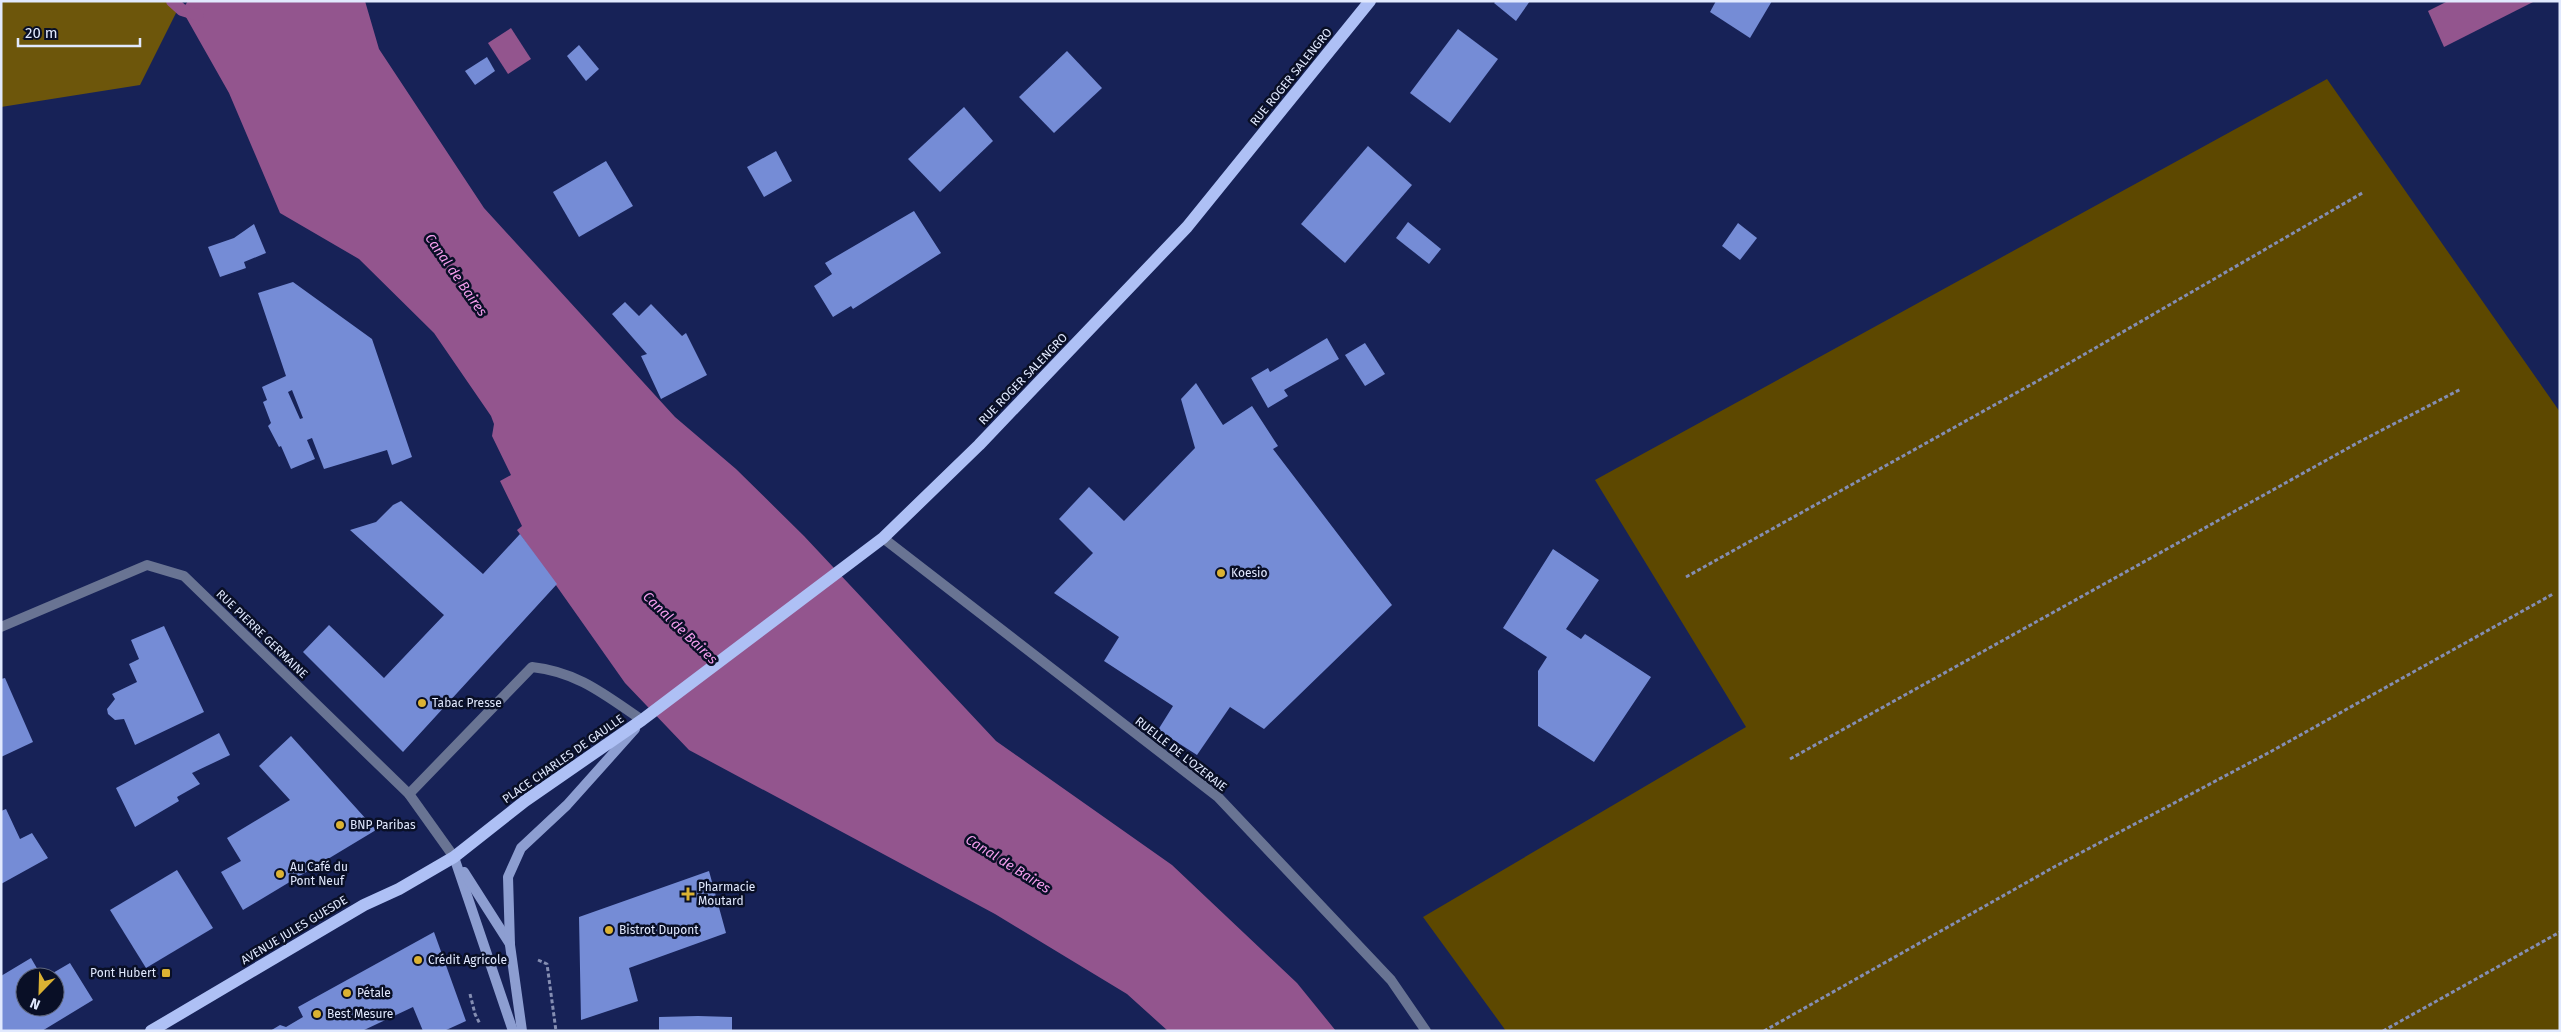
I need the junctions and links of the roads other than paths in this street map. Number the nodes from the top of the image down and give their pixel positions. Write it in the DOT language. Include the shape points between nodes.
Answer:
graph roads {
  1 [pos="1370,1"];
  2 [pos="883,538"];
  3 [pos="1,627"];
  4 [pos="642,720"];
  5 [pos="408,794"];
  6 [pos="454,857"];
  7 [pos="510,945"];
  8 [pos="151,1031"];
  9 [pos="513,1031"];
  10 [pos="522,1031"];
  11 [pos="1426,1031"];
  1 -- 2 [label="main road, RUE ROGER SALENGRO" via="1187,227 979,445"];
  2 -- 4 [label="main road, RUE ROGER SALENGRO"];
  2 -- 11 [label="street, RUELLE DE L'OZERAIE" via="1218,797 1391,980"];
  3 -- 5 [label="street, RUE PIERRE GERMAINE" via="147,565 184,576"];
  4 -- 5 [label="street" via="591,686 556,670 532,667"];
  4 -- 6 [label="main road, PLACE CHARLES DE GAULLE" via="525,801"];
  4 -- 7 [label="main road, PLACE CHARLES DE GAULLE" via="567,804 521,848 508,877"];
  5 -- 6 [label="street, RUE PIERRE GERMAINE"];
  6 -- 7 [label="main road"];
  6 -- 8 [label="main road, AVENUE JULES GUESDE" via="364,905"];
  6 -- 9 [label="main road"];
  7 -- 10 [label="main road"];
}
